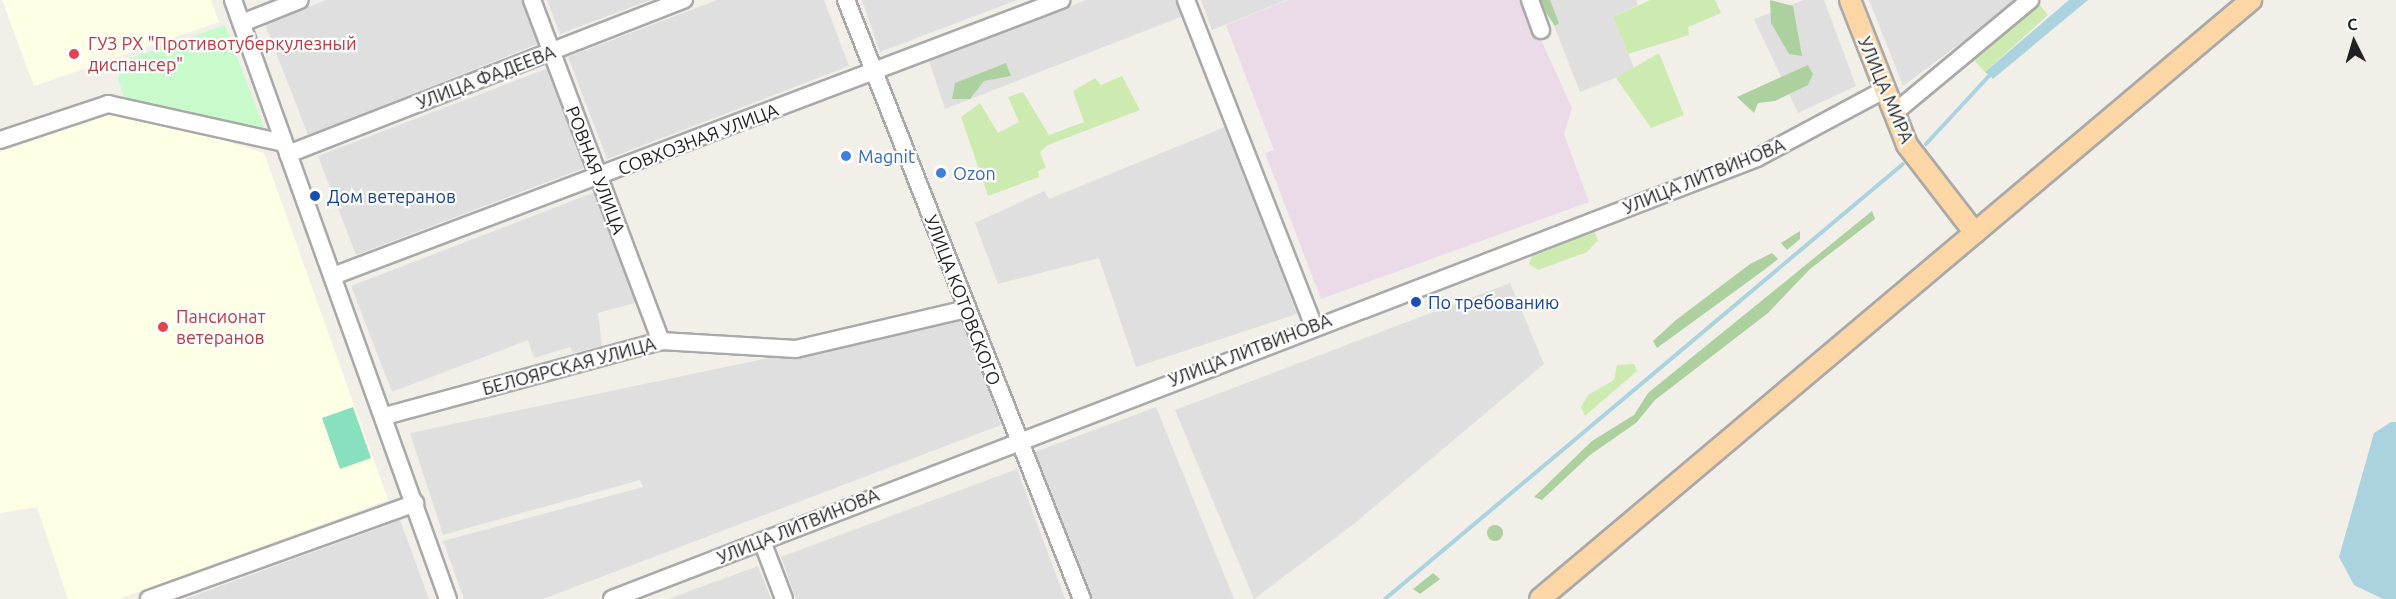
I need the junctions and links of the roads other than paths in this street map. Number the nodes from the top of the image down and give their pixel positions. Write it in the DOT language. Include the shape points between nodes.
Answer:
graph roads {
  1 [pos="233,0"];
  2 [pos="300,0"];
  3 [pos="532,0"];
  4 [pos="684,0"];
  5 [pos="846,0"];
  6 [pos="1061,0"];
  7 [pos="1186,0"];
  8 [pos="1530,0"];
  9 [pos="1850,0"];
  10 [pos="2030,0"];
  11 [pos="2251,0"];
  12 [pos="242,23"];
  13 [pos="1541,30"];
  14 [pos="552,52"];
  15 [pos="874,71"];
  16 [pos="1884,90"];
  17 [pos="1894,113"];
  18 [pos="0,140"];
  19 [pos="286,148"];
  20 [pos="599,178"];
  21 [pos="1975,233"];
  22 [pos="333,276"];
  23 [pos="967,309"];
  24 [pos="1314,326"];
  25 [pos="661,341"];
  26 [pos="385,416"];
  27 [pos="1017,439"];
  28 [pos="415,503"];
  29 [pos="762,541"];
  30 [pos="149,599"];
  31 [pos="448,599"];
  32 [pos="612,599"];
  33 [pos="784,599"];
  34 [pos="1082,599"];
  35 [pos="1540,599"];
  1 -- 12 [label="street"];
  2 -- 12 [label="street"];
  3 -- 14 [label="street, РОВНАЯ УЛИЦА"];
  4 -- 14 [label="street, УЛИЦА ФАДЕЕВА"];
  5 -- 15 [label="street, УЛИЦА КОТОВСКОГО"];
  6 -- 15 [label="street, СОВХОЗНАЯ УЛИЦА"];
  7 -- 24 [label="street"];
  8 -- 13 [label="street"];
  9 -- 16 [label="main road, УЛИЦА МИРА"];
  10 -- 17 [label="street"];
  11 -- 21 [label="main road"];
  12 -- 19 [label="street"];
  14 -- 19 [label="street, УЛИЦА ФАДЕЕВА"];
  14 -- 20 [label="street, РОВНАЯ УЛИЦА"];
  15 -- 20 [label="street, СОВХОЗНАЯ УЛИЦА"];
  15 -- 23 [label="street, УЛИЦА КОТОВСКОГО"];
  16 -- 17 [label="main road, УЛИЦА МИРА"];
  16 -- 24 [label="street, УЛИЦА ЛИТВИНОВА" via="1757,158"];
  17 -- 21 [label="main road, УЛИЦА МИРА" via="1927,174"];
  18 -- 19 [label="street" via="108,104"];
  19 -- 22 [label="street"];
  20 -- 22 [label="street, СОВХОЗНАЯ УЛИЦА"];
  20 -- 25 [label="street, РОВНАЯ УЛИЦА"];
  21 -- 35 [label="main road"];
  22 -- 26 [label="street"];
  23 -- 25 [label="street, БЕЛОЯРСКАЯ УЛИЦА" via="796,349"];
  23 -- 27 [label="street, УЛИЦА КОТОВСКОГО"];
  24 -- 27 [label="street, УЛИЦА ЛИТВИНОВА"];
  25 -- 26 [label="street, БЕЛОЯРСКАЯ УЛИЦА"];
  26 -- 28 [label="street"];
  27 -- 29 [label="street, УЛИЦА ЛИТВИНОВА"];
  27 -- 34 [label="street, УЛИЦА КОТОВСКОГО"];
  28 -- 30 [label="street"];
  28 -- 31 [label="street"];
  29 -- 32 [label="street, УЛИЦА ЛИТВИНОВА"];
  29 -- 33 [label="street"];
}
